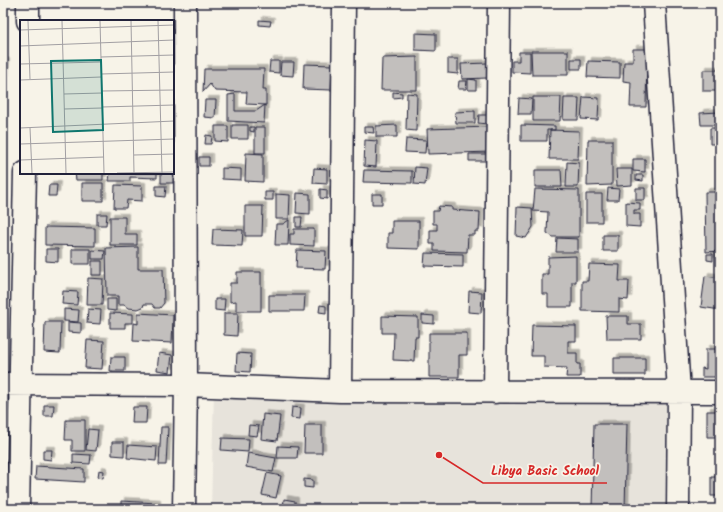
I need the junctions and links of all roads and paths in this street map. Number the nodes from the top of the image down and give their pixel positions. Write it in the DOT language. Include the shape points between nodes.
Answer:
graph roads {
  1 [pos="28,3"];
  2 [pos="185,3"];
  3 [pos="344,3"];
  4 [pos="499,3"];
  5 [pos="654,3"];
  6 [pos="28,20"];
  7 [pos="25,174"];
  8 [pos="12,384"];
  9 [pos="186,385"];
  10 [pos="340,391"];
  11 [pos="495,392"];
  12 [pos="679,392"];
  13 [pos="720,392"];
  14 [pos="18,509"];
  15 [pos="184,509"];
  16 [pos="678,509"];
  1 -- 6 [label="street"];
  2 -- 9 [label="street"];
  3 -- 10 [label="street"];
  4 -- 11 [label="street"];
  5 -- 12 [label="street"];
  7 -- 8 [label="street"];
  8 -- 9 [label="street"];
  8 -- 14 [label="street"];
  9 -- 10 [label="street"];
  9 -- 15 [label="street"];
  10 -- 11 [label="street"];
  11 -- 12 [label="street"];
  12 -- 13 [label="street"];
  12 -- 16 [label="street"];
}
